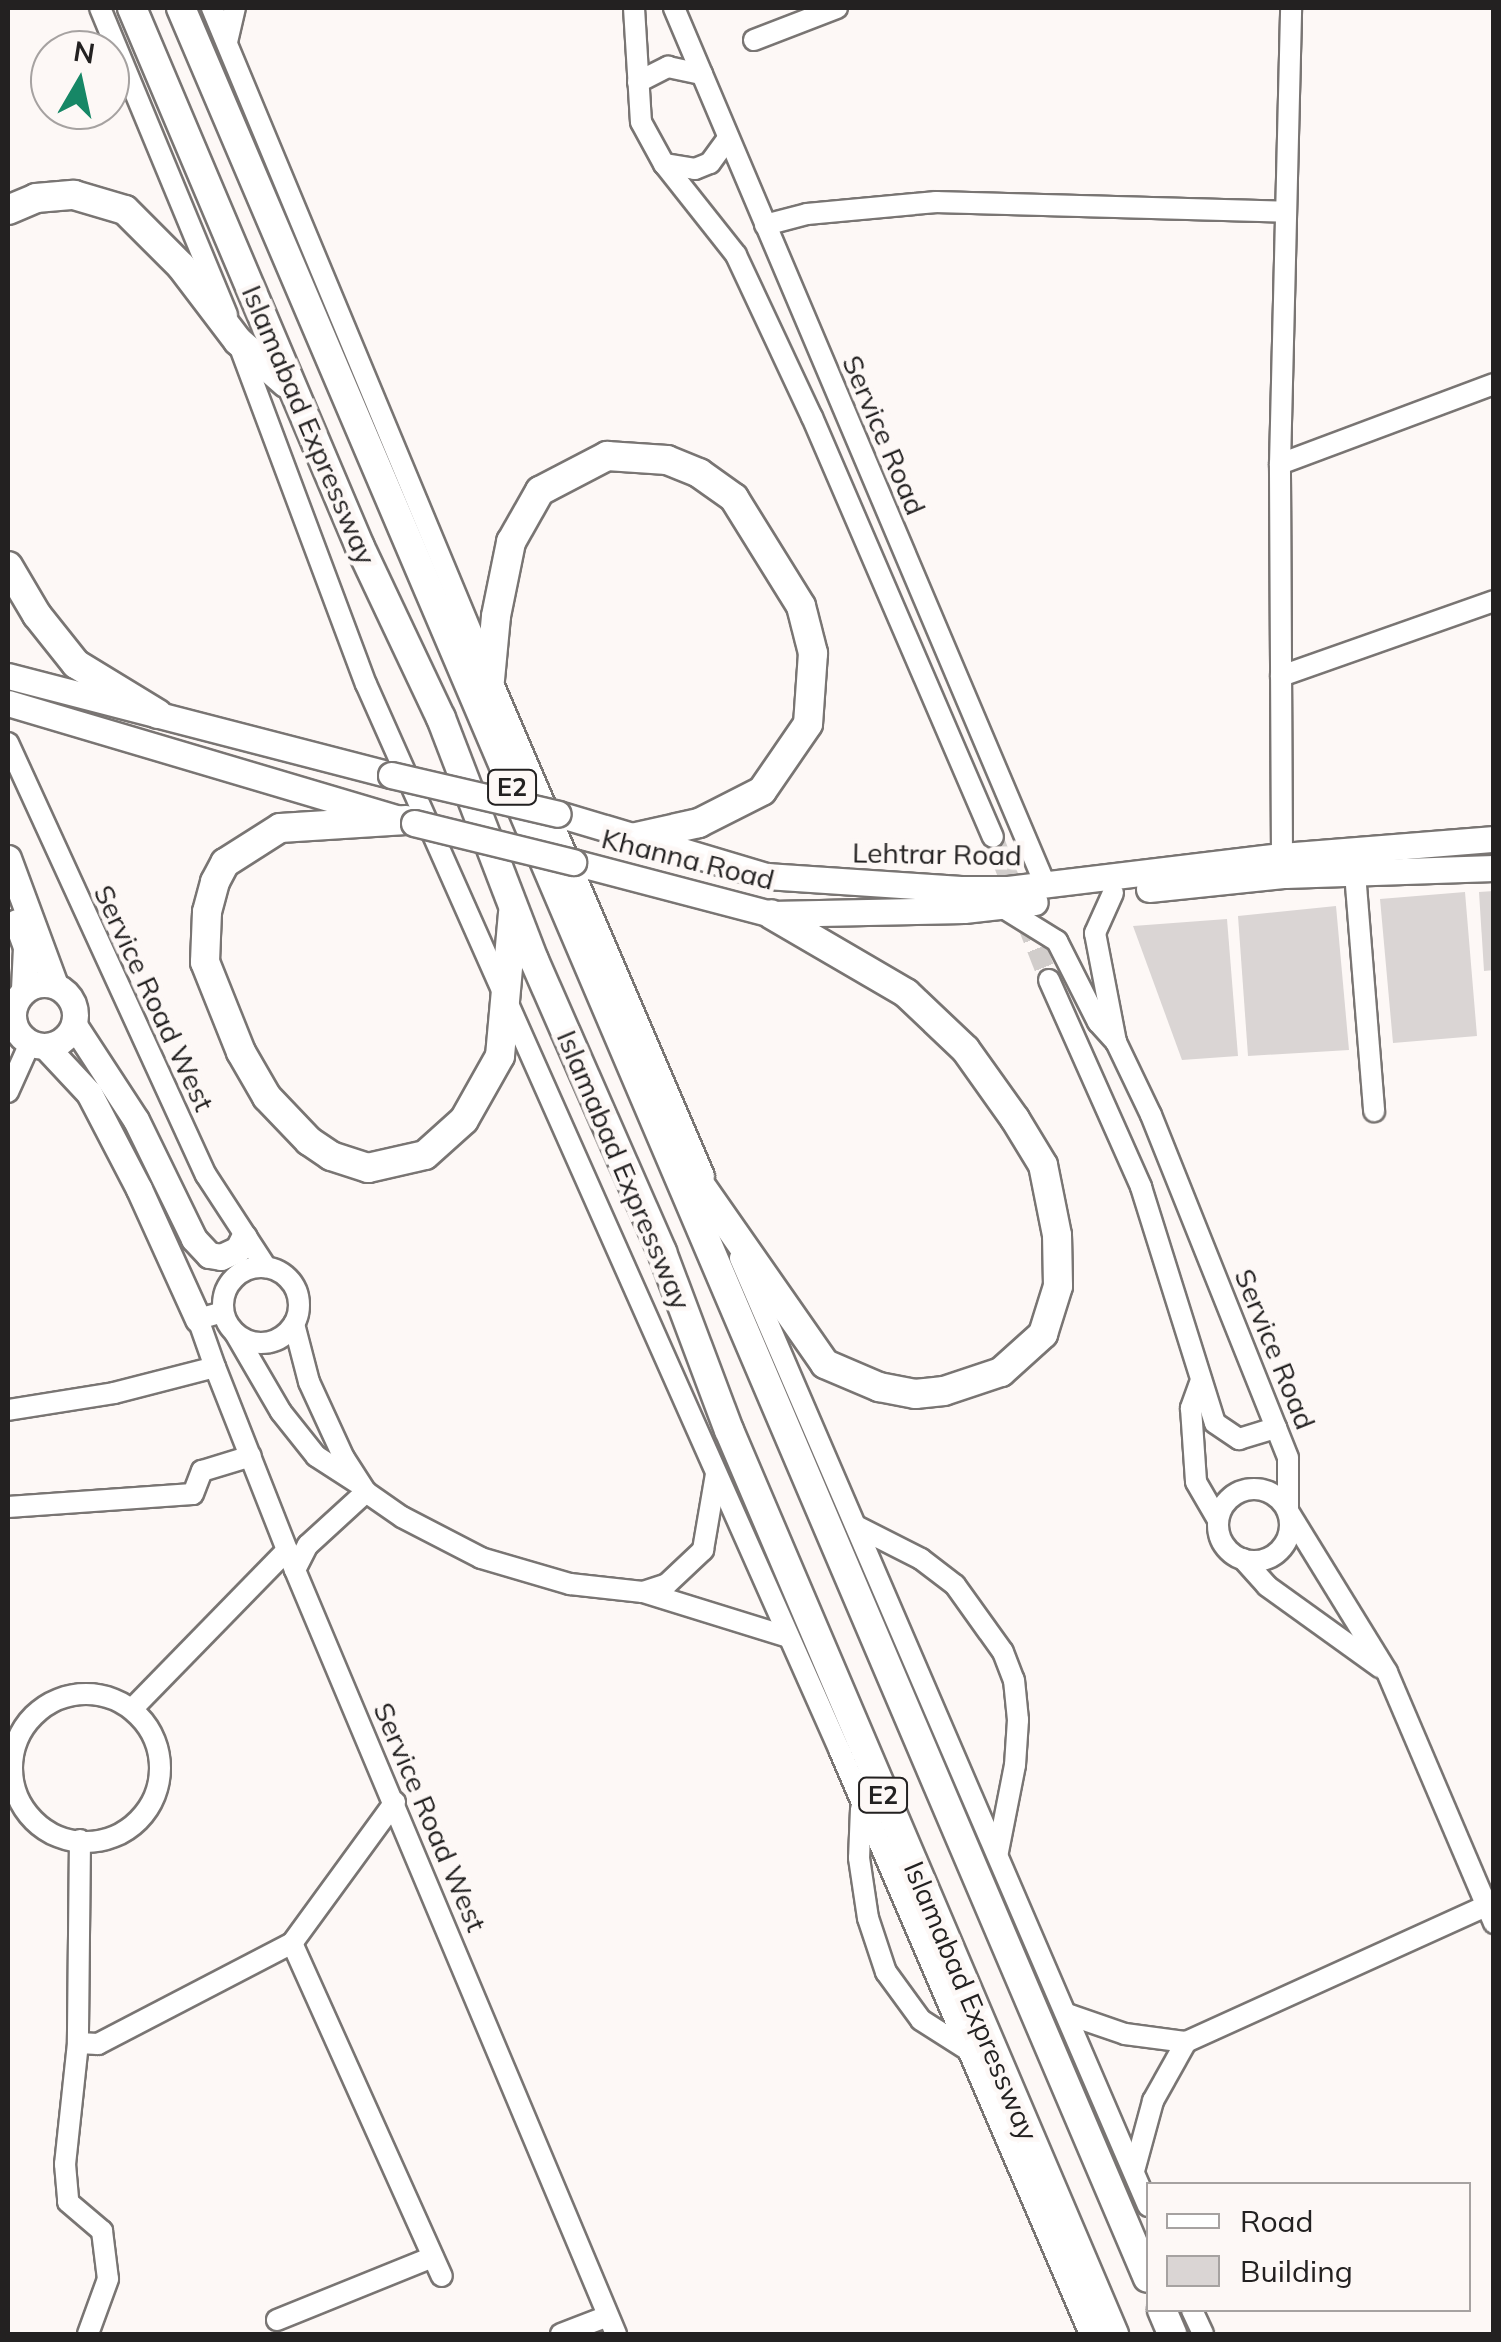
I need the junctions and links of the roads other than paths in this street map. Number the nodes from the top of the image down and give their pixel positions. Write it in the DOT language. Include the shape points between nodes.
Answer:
graph roads {
  1 [pos="100,8"];
  2 [pos="132,8"];
  3 [pos="181,8"];
  4 [pos="212,8"];
  5 [pos="234,8"];
  6 [pos="634,8"];
  7 [pos="674,8"];
  8 [pos="838,8"];
  9 [pos="1291,8"];
  10 [pos="754,40"];
  11 [pos="227,42"];
  12 [pos="702,74"];
  13 [pos="638,82"];
  14 [pos="728,138"];
  15 [pos="664,164"];
  16 [pos="8,210"];
  17 [pos="1286,212"];
  18 [pos="766,225"];
  19 [pos="238,341"];
  20 [pos="1494,384"];
  21 [pos="291,388"];
  22 [pos="1280,464"];
  23 [pos="8,566"];
  24 [pos="1494,602"];
  25 [pos="1281,676"];
  26 [pos="491,679"];
  27 [pos="12,696"];
  28 [pos="158,714"];
  29 [pos="485,724"];
  30 [pos="8,743"];
  31 [pos="392,775"];
  32 [pos="410,821"];
  33 [pos="636,837"];
  34 [pos="993,837"];
  35 [pos="1494,840"];
  36 [pos="1282,856"];
  37 [pos="8,858"];
  38 [pos="1494,868"];
  39 [pos="1354,873"];
  40 [pos="1045,884"];
  41 [pos="1113,892"];
  42 [pos="8,898"];
  43 [pos="513,905"];
  44 [pos="1002,907"];
  45 [pos="771,914"];
  46 [pos="1049,980"];
  47 [pos="55,985"];
  48 [pos="506,1000"];
  49 [pos="20,1024"];
  50 [pos="74,1024"];
  51 [pos="1116,1042"];
  52 [pos="8,1092"];
  53 [pos="648,1108"];
  54 [pos="1374,1111"];
  55 [pos="722,1218"];
  56 [pos="244,1237"];
  57 [pos="266,1267"];
  58 [pos="210,1316"];
  59 [pos="294,1324"];
  60 [pos="235,1333"];
  61 [pos="215,1367"];
  62 [pos="1200,1384"];
  63 [pos="8,1410"];
  64 [pos="1276,1428"];
  65 [pos="251,1456"];
  66 [pos="716,1473"];
  67 [pos="358,1493"];
  68 [pos="8,1507"];
  69 [pos="1288,1511"];
  70 [pos="1218,1520"];
  71 [pos="856,1526"];
  72 [pos="297,1555"];
  73 [pos="1243,1559"];
  74 [pos="643,1592"];
  75 [pos="788,1637"];
  76 [pos="1386,1672"];
  77 [pos="132,1708"];
  78 [pos="861,1801"];
  79 [pos="395,1802"];
  80 [pos="80,1840"];
  81 [pos="998,1854"];
  82 [pos="1490,1914"];
  83 [pos="292,1943"];
  84 [pos="1068,2014"];
  85 [pos="1186,2042"];
  86 [pos="78,2043"];
  87 [pos="969,2051"];
  88 [pos="1134,2172"];
  89 [pos="1146,2201"];
  90 [pos="1146,2273"];
  91 [pos="277,2320"];
  92 [pos="612,2325"];
  93 [pos="88,2334"];
  94 [pos="561,2334"];
  95 [pos="1090,2334"];
  96 [pos="1114,2334"];
  1 -- 19 [label="street"];
  2 -- 21 [label="highway, Islamabad Expressway / E2"];
  3 -- 29 [label="highway, Islamabad Expressway / E2"];
  4 -- 11 [label="street"];
  5 -- 11 [label="street"];
  6 -- 13 [label="street"];
  7 -- 12 [label="street, Service Road"];
  8 -- 10 [label="street"];
  9 -- 17 [label="street"];
  11 -- 26 [label="street"];
  12 -- 13 [label="street" via="668,67"];
  12 -- 14 [label="street, Service Road"];
  13 -- 15 [label="street" via="641,122"];
  14 -- 15 [label="street" via="710,163 695,169"];
  14 -- 18 [label="street, Service Road"];
  15 -- 34 [label="street" via="736,255"];
  16 -- 19 [label="highway" via="36,198 74,195 125,210 181,266"];
  17 -- 18 [label="street" via="936,202 808,214"];
  17 -- 22 [label="street"];
  18 -- 40 [label="street, Service Road"];
  19 -- 21 [label="highway"];
  19 -- 48 [label="street" via="366,684"];
  20 -- 22 [label="street"];
  21 -- 43 [label="highway, Islamabad Expressway / E2" via="441,718"];
  22 -- 25 [label="street"];
  23 -- 28 [label="highway" via="76,664"];
  24 -- 25 [label="street"];
  25 -- 36 [label="street"];
  26 -- 29 [label="highway"];
  26 -- 33 [label="highway" via="511,542 540,491 607,456 667,460 734,498 800,606 813,653 808,724 762,791 698,823"];
  26 -- 55 [label="street"];
  27 -- 28 [label="main road, Khanna Road"];
  27 -- 32 [label="main road, Khanna Road"];
  28 -- 31 [label="main road, Khanna Road"];
  29 -- 53 [label="highway, Islamabad Expressway / E2"];
  30 -- 56 [label="street, Service Road West" via="206,1176"];
  31 -- 33 [label="main road, Lehtrar Road, bridge"];
  32 -- 45 [label="main road, Khanna Road, bridge"];
  32 -- 48 [label="highway" via="280,828 225,864 207,912 205,962 242,1052 267,1096 308,1141 368,1168 396,1164 425,1154 464,1120 500,1056"];
  33 -- 40 [label="main road, Lehtrar Road" via="721,866 808,882 961,889"];
  35 -- 36 [label="main road, Lehtrar Road"];
  36 -- 40 [label="main road, Lehtrar Road"];
  37 -- 47 [label="main road"];
  38 -- 39 [label="main road, Khanna Road"];
  39 -- 41 [label="main road, Khanna Road"];
  39 -- 54 [label="street"];
  41 -- 44 [label="main road, Khanna Road"];
  41 -- 51 [label="street, Service Road" via="1095,933"];
  42 -- 49 [label="main road" via="26,947"];
  43 -- 48 [label="highway"];
  43 -- 96 [label="highway, Islamabad Expressway / E2"];
  44 -- 45 [label="main road, Khanna Road"];
  44 -- 51 [label="street" via="1058,941 1098,1022"];
  45 -- 55 [label="highway" via="906,993 965,1048 1043,1165 1058,1235 1058,1286 1043,1334 1001,1372 930,1392 879,1387 825,1364"];
  46 -- 62 [label="street" via="1140,1187"];
  47 -- 49 [label="main road"];
  47 -- 50 [label="main road" via="70,997"];
  48 -- 66 [label="street"];
  49 -- 50 [label="main road" via="63,1040"];
  49 -- 52 [label="street"];
  49 -- 58 [label="main road" via="88,1093"];
  50 -- 56 [label="main road" via="136,1120 194,1239 209,1255 221,1256 238,1249"];
  51 -- 64 [label="street, Service Road"];
  53 -- 55 [label="highway"];
  53 -- 90 [label="highway, Islamabad Expressway / E2"];
  55 -- 71 [label="street"];
  56 -- 57 [label="street, Service Road West"];
  57 -- 58 [label="street" via="233,1278"];
  57 -- 59 [label="street" via="295,1288"];
  58 -- 60 [label="street"];
  58 -- 61 [label="street, Service Road West"];
  59 -- 60 [label="street" via="267,1343"];
  59 -- 67 [label="street" via="308,1382"];
  60 -- 67 [label="street" via="281,1412"];
  61 -- 63 [label="street"];
  61 -- 65 [label="street, Service Road West"];
  62 -- 64 [label="street" via="1226,1434 1239,1440"];
  62 -- 70 [label="street" via="1191,1408 1196,1482"];
  64 -- 69 [label="street, Service Road" via="1288,1458"];
  65 -- 68 [label="street" via="202,1471 193,1494"];
  65 -- 72 [label="street, Service Road West"];
  66 -- 74 [label="street" via="703,1550 668,1584"];
  66 -- 75 [label="street"];
  67 -- 72 [label="street"];
  67 -- 74 [label="street" via="481,1558 570,1584"];
  69 -- 70 [label="street" via="1265,1490 1250,1489 1234,1494"];
  69 -- 73 [label="street" via="1286,1543 1274,1555"];
  69 -- 76 [label="street"];
  70 -- 73 [label="street" via="1228,1550"];
  71 -- 81 [label="street"];
  71 -- 81 [label="street" via="955,1585 1003,1652 1018,1720"];
  72 -- 77 [label="street"];
  72 -- 79 [label="street, Service Road West"];
  73 -- 76 [label="street" via="1268,1586"];
  74 -- 75 [label="street"];
  75 -- 78 [label="street"];
  76 -- 82 [label="street"];
  77 -- 80 [label="street" via="156,1744 158,1787 146,1814 124,1833"];
  77 -- 80 [label="street" via="106,1696 62,1698 26,1722 14,1749 12,1778 21,1806 40,1828"];
  78 -- 87 [label="street"];
  78 -- 87 [label="street" via="859,1858 868,1918 886,1972 922,2020"];
  79 -- 83 [label="street"];
  79 -- 92 [label="street, Service Road West"];
  80 -- 86 [label="street"];
  81 -- 84 [label="street"];
  82 -- 85 [label="street"];
  83 -- 86 [label="street" via="98,2044"];
  83 -- 91 [label="street" via="437,2266"];
  84 -- 85 [label="street" via="1125,2034"];
  84 -- 88 [label="street"];
  85 -- 88 [label="street" via="1152,2101"];
  86 -- 93 [label="street" via="65,2164 68,2202 102,2230 108,2280"];
  87 -- 95 [label="street"];
  88 -- 89 [label="street"];
  92 -- 94 [label="street"];
}
